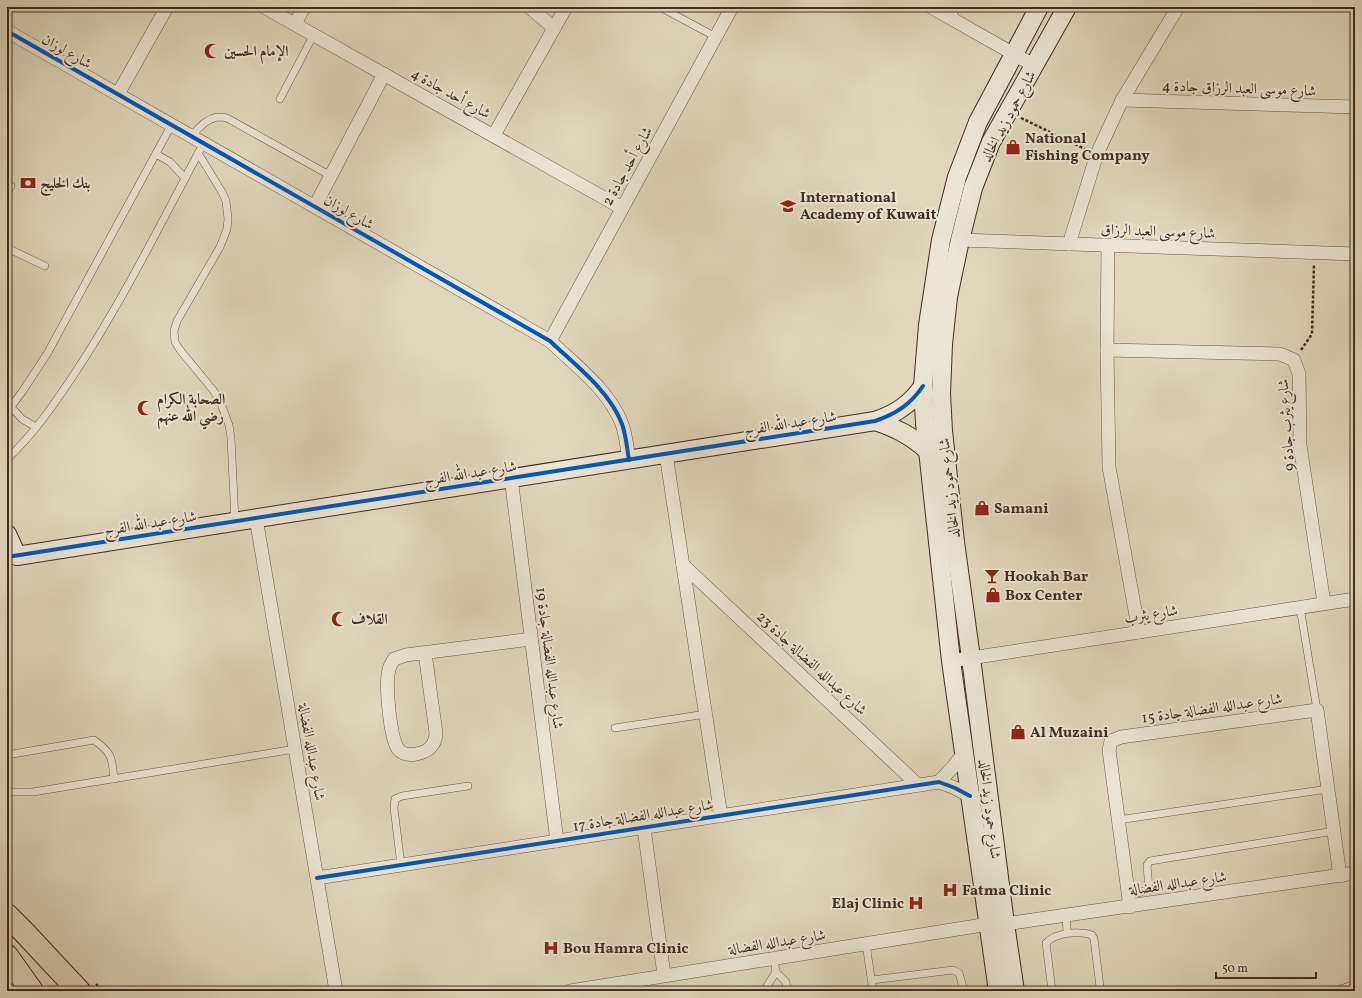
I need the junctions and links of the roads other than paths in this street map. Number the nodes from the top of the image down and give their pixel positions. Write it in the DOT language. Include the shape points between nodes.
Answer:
graph roads {
  1 [pos="167,7"];
  2 [pos="264,7"];
  3 [pos="304,7"];
  4 [pos="529,7"];
  5 [pos="566,7"];
  6 [pos="660,7"];
  7 [pos="732,7"];
  8 [pos="931,7"];
  9 [pos="1040,7"];
  10 [pos="1067,7"];
  11 [pos="1178,7"];
  12 [pos="954,13"];
  13 [pos="295,24"];
  14 [pos="554,28"];
  15 [pos="7,31"];
  16 [pos="314,34"];
  17 [pos="716,37"];
  18 [pos="1014,54"];
  19 [pos="1035,66"];
  20 [pos="384,74"];
  21 [pos="118,94"];
  22 [pos="280,99"];
  23 [pos="1122,100"];
  24 [pos="1355,107"];
  25 [pos="172,124"];
  26 [pos="494,135"];
  27 [pos="198,143"];
  28 [pos="156,154"];
  29 [pos="331,176"];
  30 [pos="185,178"];
  31 [pos="315,206"];
  32 [pos="622,208"];
  33 [pos="960,240"];
  34 [pos="1069,244"];
  35 [pos="1108,245"];
  36 [pos="7,248"];
  37 [pos="1355,254"];
  38 [pos="45,266"];
  39 [pos="550,341"];
  40 [pos="1107,350"];
  41 [pos="924,386"];
  42 [pos="9,410"];
  43 [pos="875,421"];
  44 [pos="36,427"];
  45 [pos="928,451"];
  46 [pos="666,454"];
  47 [pos="7,459"];
  48 [pos="629,460"];
  49 [pos="511,478"];
  50 [pos="256,518"];
  51 [pos="235,522"];
  52 [pos="7,534"];
  53 [pos="12,557"];
  54 [pos="683,565"];
  55 [pos="1355,599"];
  56 [pos="1324,603"];
  57 [pos="1300,607"];
  58 [pos="1139,632"];
  59 [pos="531,638"];
  60 [pos="425,653"];
  61 [pos="971,658"];
  62 [pos="951,661"];
  63 [pos="1317,710"];
  64 [pos="706,714"];
  65 [pos="615,728"];
  66 [pos="295,749"];
  67 [pos="964,753"];
  68 [pos="7,755"];
  69 [pos="114,779"];
  70 [pos="939,782"];
  71 [pos="918,785"];
  72 [pos="468,786"];
  73 [pos="1328,789"];
  74 [pos="7,792"];
  75 [pos="970,796"];
  76 [pos="721,816"];
  77 [pos="1118,820"];
  78 [pos="644,828"];
  79 [pos="1334,831"];
  80 [pos="557,841"];
  81 [pos="401,865"];
  82 [pos="1355,873"];
  83 [pos="1340,876"];
  84 [pos="317,878"];
  85 [pos="1129,901"];
  86 [pos="1066,914"];
  87 [pos="7,915"];
  88 [pos="997,924"];
  89 [pos="1067,933"];
  90 [pos="866,944"];
  91 [pos="7,956"];
  92 [pos="774,959"];
  93 [pos="776,972"];
  94 [pos="664,975"];
  95 [pos="872,980"];
  96 [pos="1355,984"];
  97 [pos="32,991"];
  98 [pos="79,991"];
  99 [pos="336,991"];
  100 [pos="570,991"];
  101 [pos="767,991"];
  102 [pos="787,991"];
  103 [pos="873,991"];
  104 [pos="964,991"];
  105 [pos="998,991"];
  106 [pos="1015,991"];
  107 [pos="1052,991"];
  108 [pos="1099,991"];
  109 [pos="1335,991"];
  1 -- 21 [label="street"];
  2 -- 13 [label="street, شارع أحد جادة 4"];
  3 -- 13 [label="street"];
  4 -- 14 [label="street"];
  5 -- 14 [label="street"];
  6 -- 17 [label="lane"];
  7 -- 17 [label="street, شارع أحد جادة 2"];
  8 -- 12 [label="street"];
  9 -- 18 [label="main road, شارع حمود زيد الخالد"];
  10 -- 19 [label="main road, شارع حمود زيد الخالد"];
  11 -- 23 [label="street"];
  12 -- 18 [label="street"];
  13 -- 16 [label="street, شارع أحد جادة 4"];
  14 -- 26 [label="street"];
  15 -- 21 [label="street, شارع لوزان"];
  16 -- 20 [label="street, شارع أحد جادة 4"];
  16 -- 22 [label="lane"];
  17 -- 32 [label="street, شارع أحد جادة 2"];
  18 -- 19 [label="street"];
  18 -- 41 [label="main road, شارع حمود زيد الخالد" via="978,122 957,177 941,240 928,326"];
  19 -- 33 [label="main road, شارع حمود زيد الخالد" via="991,142 973,188"];
  20 -- 26 [label="street, شارع أحد جادة 4"];
  20 -- 29 [label="street"];
  21 -- 25 [label="street, شارع لوزان"];
  23 -- 24 [label="street, شارع موسى العبد الرزاق جادة 4"];
  23 -- 34 [label="street" via="1096,154"];
  25 -- 27 [label="street, شارع لوزان"];
  25 -- 28 [label="lane"];
  26 -- 32 [label="street, شارع أحد جادة 4"];
  27 -- 29 [label="lane" via="198,127 216,117 227,118"];
  27 -- 30 [label="lane"];
  27 -- 31 [label="street, شارع لوزان"];
  27 -- 51 [label="lane" via="224,196 228,224 220,246 177,321 174,337 180,350 213,390 225,413 231,438"];
  28 -- 30 [label="lane" via="170,162"];
  28 -- 42 [label="lane" via="47,354"];
  29 -- 31 [label="street"];
  30 -- 44 [label="lane" via="108,321"];
  31 -- 39 [label="street, شارع لوزان"];
  32 -- 39 [label="street, شارع أحد جادة 2"];
  33 -- 34 [label="street, شارع موسى العبد الرزاق"];
  33 -- 61 [label="main road, شارع حمود زيد الخالد" via="948,297 941,394 955,542"];
  34 -- 35 [label="street, شارع موسى العبد الرزاق"];
  35 -- 37 [label="street, شارع موسى العبد الرزاق"];
  35 -- 40 [label="street"];
  36 -- 38 [label="lane"];
  39 -- 48 [label="street, شارع لوزان" via="610,401 622,424"];
  40 -- 56 [label="street, شارع يثرب جادة 9" via="1280,354 1294,360 1299,374 1300,445"];
  40 -- 58 [label="street" via="1109,467"];
  41 -- 43 [label="main road, شارع عبد الله الفرج" via="908,404 892,415"];
  41 -- 45 [label="main road, شارع حمود زيد الخالد"];
  42 -- 44 [label="lane"];
  43 -- 45 [label="main road" via="909,436"];
  43 -- 46 [label="main road, شارع عبد الله الفرج"];
  44 -- 47 [label="lane"];
  45 -- 62 [label="main road, شارع حمود زيد الخالد"];
  46 -- 48 [label="main road, شارع عبد الله الفرج"];
  46 -- 54 [label="street"];
  48 -- 49 [label="main road, شارع عبد الله الفرج"];
  49 -- 50 [label="main road, شارع عبد الله الفرج"];
  49 -- 59 [label="street, شارع عبدالله الفضالة جادة 19"];
  50 -- 51 [label="main road, شارع عبد الله الفرج"];
  50 -- 66 [label="street, شارع عبدالله الفضالة"];
  51 -- 53 [label="main road, شارع عبد الله الفرج"];
  52 -- 53 [label="main road"];
  54 -- 64 [label="street"];
  54 -- 71 [label="street, شارع عبدالله الفضالة جادة 23"];
  55 -- 56 [label="street, شارع يثرب"];
  56 -- 57 [label="street, شارع يثرب"];
  57 -- 58 [label="street, شارع يثرب"];
  57 -- 63 [label="lane"];
  58 -- 61 [label="street, شارع يثرب"];
  59 -- 60 [label="street"];
  59 -- 80 [label="street, شارع عبدالله الفضالة جادة 19"];
  60 -- 60 [label="street" via="394,659 389,670 387,691 394,742 400,751 410,754 420,754 429,750 434,743 436,732"];
  61 -- 62 [label="street, شارع يثرب"];
  61 -- 88 [label="main road, شارع حمود زيد الخالد"];
  62 -- 67 [label="main road, شارع حمود زيد الخالد"];
  63 -- 73 [label="street"];
  63 -- 77 [label="street, شارع عبدالله الفضالة جادة 15" via="1116,738 1111,741 1109,750"];
  64 -- 65 [label="lane"];
  64 -- 76 [label="street"];
  66 -- 69 [label="lane"];
  66 -- 84 [label="street, شارع عبدالله الفضالة"];
  67 -- 70 [label="street"];
  67 -- 75 [label="main road, شارع حمود زيد الخالد"];
  68 -- 69 [label="lane" via="94,740 107,749 112,761"];
  69 -- 74 [label="lane" via="33,792"];
  70 -- 71 [label="street, شارع عبدالله الفضالة جادة 17"];
  70 -- 75 [label="street, شارع عبدالله الفضالة جادة 17"];
  71 -- 76 [label="street, شارع عبدالله الفضالة جادة 17"];
  72 -- 81 [label="lane" via="395,799"];
  73 -- 77 [label="lane"];
  73 -- 79 [label="street"];
  75 -- 88 [label="main road, شارع حمود زيد الخالد"];
  76 -- 78 [label="street, شارع عبدالله الفضالة جادة 17"];
  77 -- 85 [label="street, شارع عبدالله الفضالة جادة 15"];
  78 -- 80 [label="street, شارع عبدالله الفضالة جادة 17"];
  78 -- 94 [label="street, شارع عبدالله الفضالة جادة 17"];
  79 -- 83 [label="street"];
  79 -- 85 [label="lane" via="1150,861 1147,865 1149,889"];
  80 -- 81 [label="street, شارع عبدالله الفضالة جادة 17"];
  81 -- 84 [label="street, شارع عبدالله الفضالة جادة 17"];
  82 -- 83 [label="street, شارع عبدالله الفضالة"];
  83 -- 85 [label="street, شارع عبدالله الفضالة"];
  84 -- 99 [label="street, شارع عبدالله الفضالة"];
  85 -- 86 [label="street, شارع عبدالله الفضالة"];
  86 -- 88 [label="street, شارع عبدالله الفضالة"];
  86 -- 89 [label="lane"];
  87 -- 98 [label="highway"];
  88 -- 90 [label="street, شارع عبدالله الفضالة"];
  88 -- 105 [label="main road, شارع حمود زيد الخالد"];
  88 -- 106 [label="main road, شارع حمود زيد الخالد"];
  89 -- 107 [label="lane" via="1046,943"];
  89 -- 108 [label="lane" via="1092,935"];
  90 -- 92 [label="street, شارع عبدالله الفضالة"];
  90 -- 95 [label="lane"];
  91 -- 97 [label="highway"];
  92 -- 93 [label="lane"];
  92 -- 94 [label="street, شارع عبدالله الفضالة"];
  93 -- 101 [label="lane" via="767,986"];
  93 -- 102 [label="lane" via="786,982"];
  94 -- 100 [label="street, شارع عبدالله الفضالة"];
  95 -- 103 [label="lane"];
  95 -- 104 [label="lane" via="953,970 959,973"];
  96 -- 109 [label="lane"];
}
